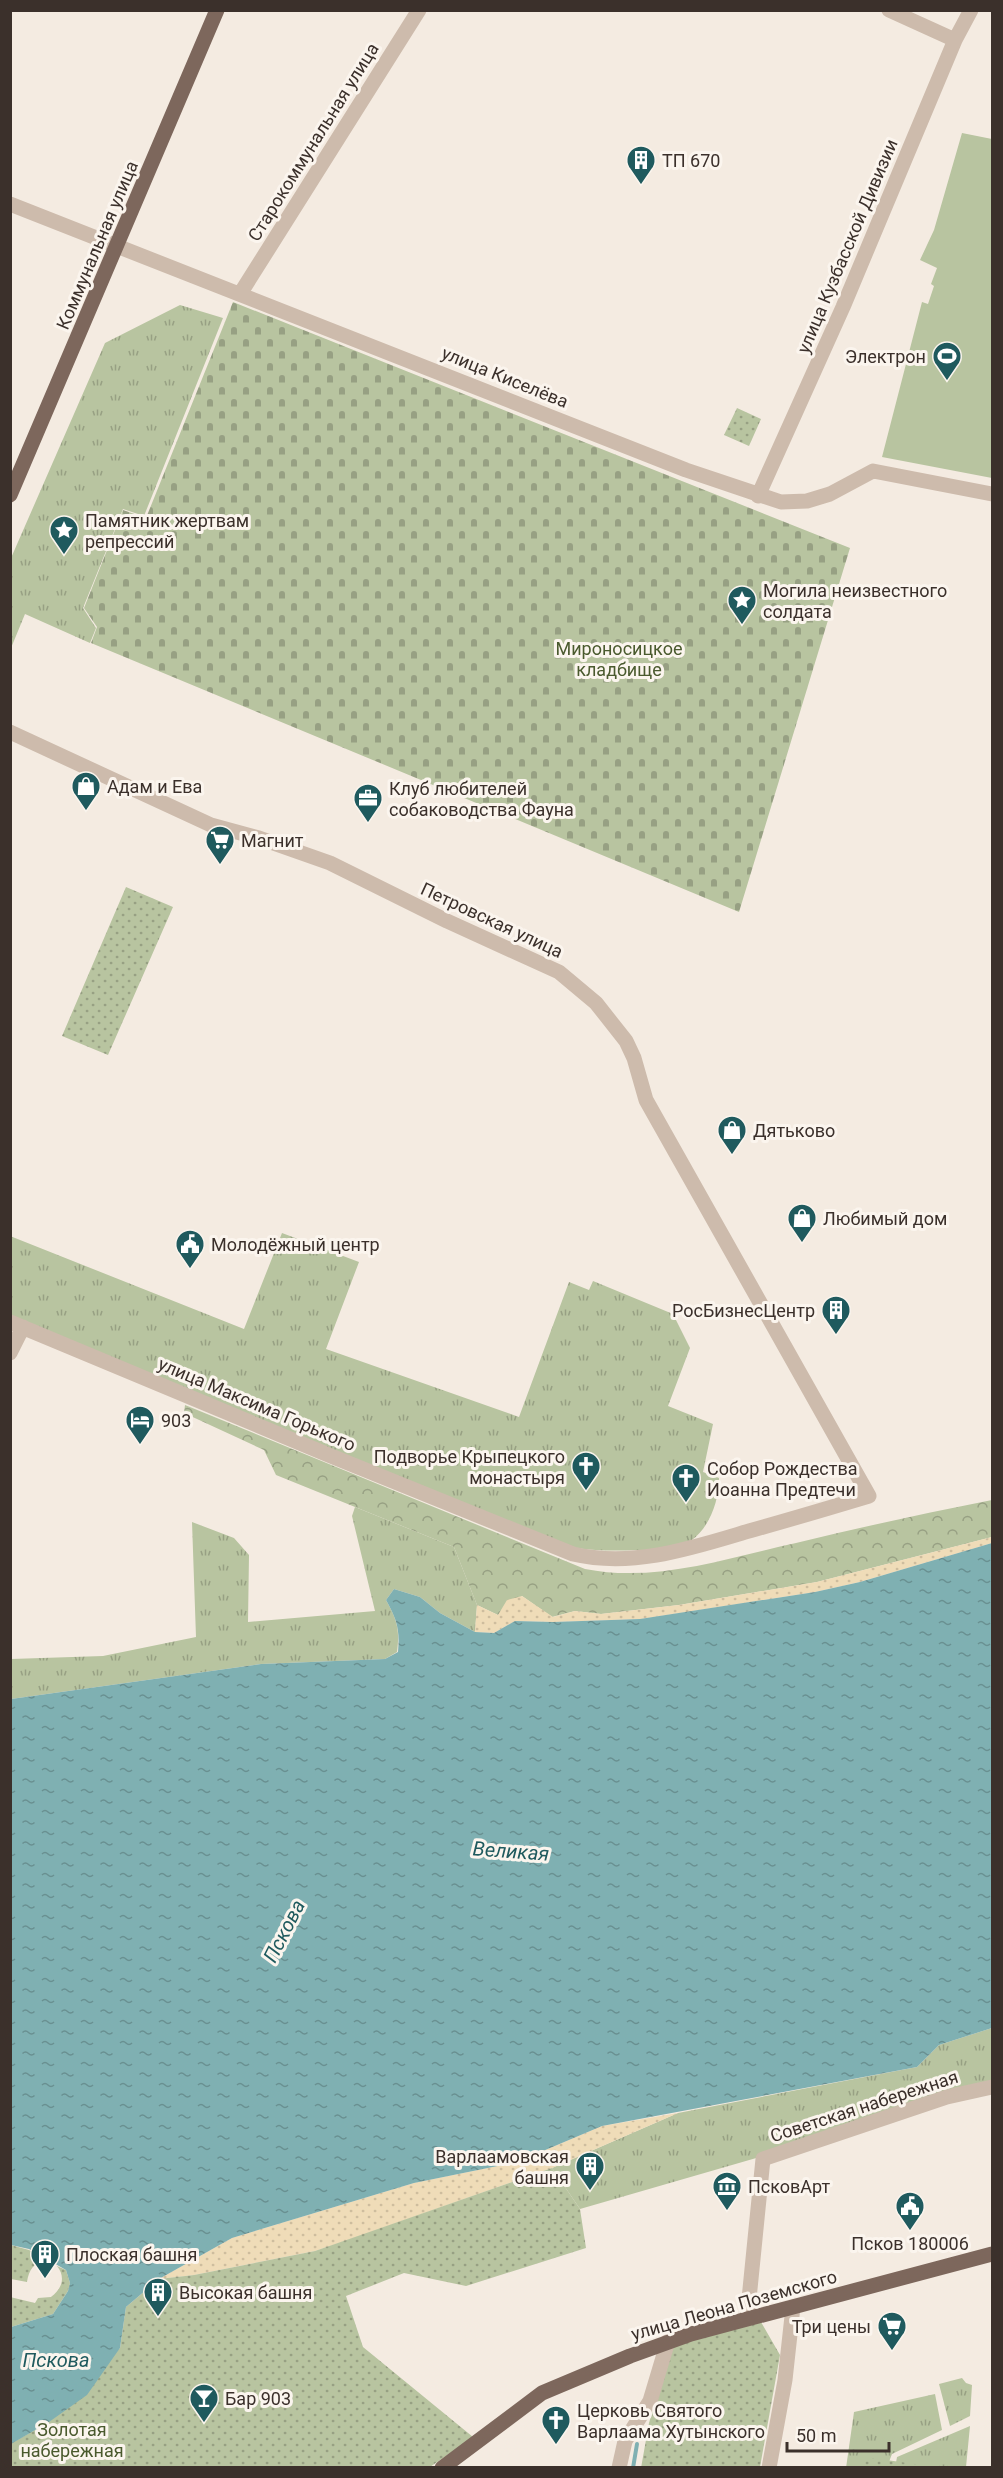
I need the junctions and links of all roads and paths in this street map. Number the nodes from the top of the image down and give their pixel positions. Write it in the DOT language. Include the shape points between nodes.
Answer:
graph roads {
  1 [pos="217,10"];
  2 [pos="419,10"];
  3 [pos="889,10"];
  4 [pos="971,10"];
  5 [pos="955,40"];
  6 [pos="10,204"];
  7 [pos="118,248"];
  8 [pos="240,294"];
  9 [pos="993,494"];
  10 [pos="10,495"];
  11 [pos="758,496"];
  12 [pos="10,732"];
  13 [pos="17,1325"];
  14 [pos="10,1353"];
  15 [pos="869,1496"];
  16 [pos="993,2087"];
  17 [pos="993,2254"];
  18 [pos="792,2307"];
  19 [pos="747,2319"];
  20 [pos="668,2341"];
  21 [pos="442,2468"];
  22 [pos="619,2468"];
  23 [pos="770,2468"];
  1 -- 7 [label="main road, Коммунальная улица"];
  2 -- 8 [label="street, Старокоммунальная улица"];
  3 -- 5 [label="street"];
  4 -- 5 [label="street, улица Кузбасской Дивизии"];
  5 -- 11 [label="street, улица Кузбасской Дивизии" via="843,307"];
  6 -- 7 [label="street, улица Киселёва"];
  7 -- 8 [label="street, улица Киселёва"];
  7 -- 10 [label="main road, Коммунальная улица"];
  8 -- 11 [label="street, улица Киселёва"];
  9 -- 11 [label="street, улица Киселёва" via="873,471 830,494 807,501 781,502"];
  12 -- 15 [label="street, Петровская улица" via="211,825 330,863 560,972 596,1003 626,1041 646,1100"];
  13 -- 14 [label="street"];
  13 -- 15 [label="street, улица Максима Горького" via="349,1464 591,1558 667,1554"];
  16 -- 19 [label="street, Советская набережная" via="947,2097 763,2159"];
  17 -- 18 [label="main road, улица Леона Поземского"];
  18 -- 19 [label="main road, улица Леона Поземского"];
  18 -- 23 [label="street"];
  19 -- 20 [label="main road, улица Леона Поземского"];
  20 -- 21 [label="main road, улица Леона Поземского" via="542,2393"];
  20 -- 22 [label="street" via="650,2401 625,2441"];
}
